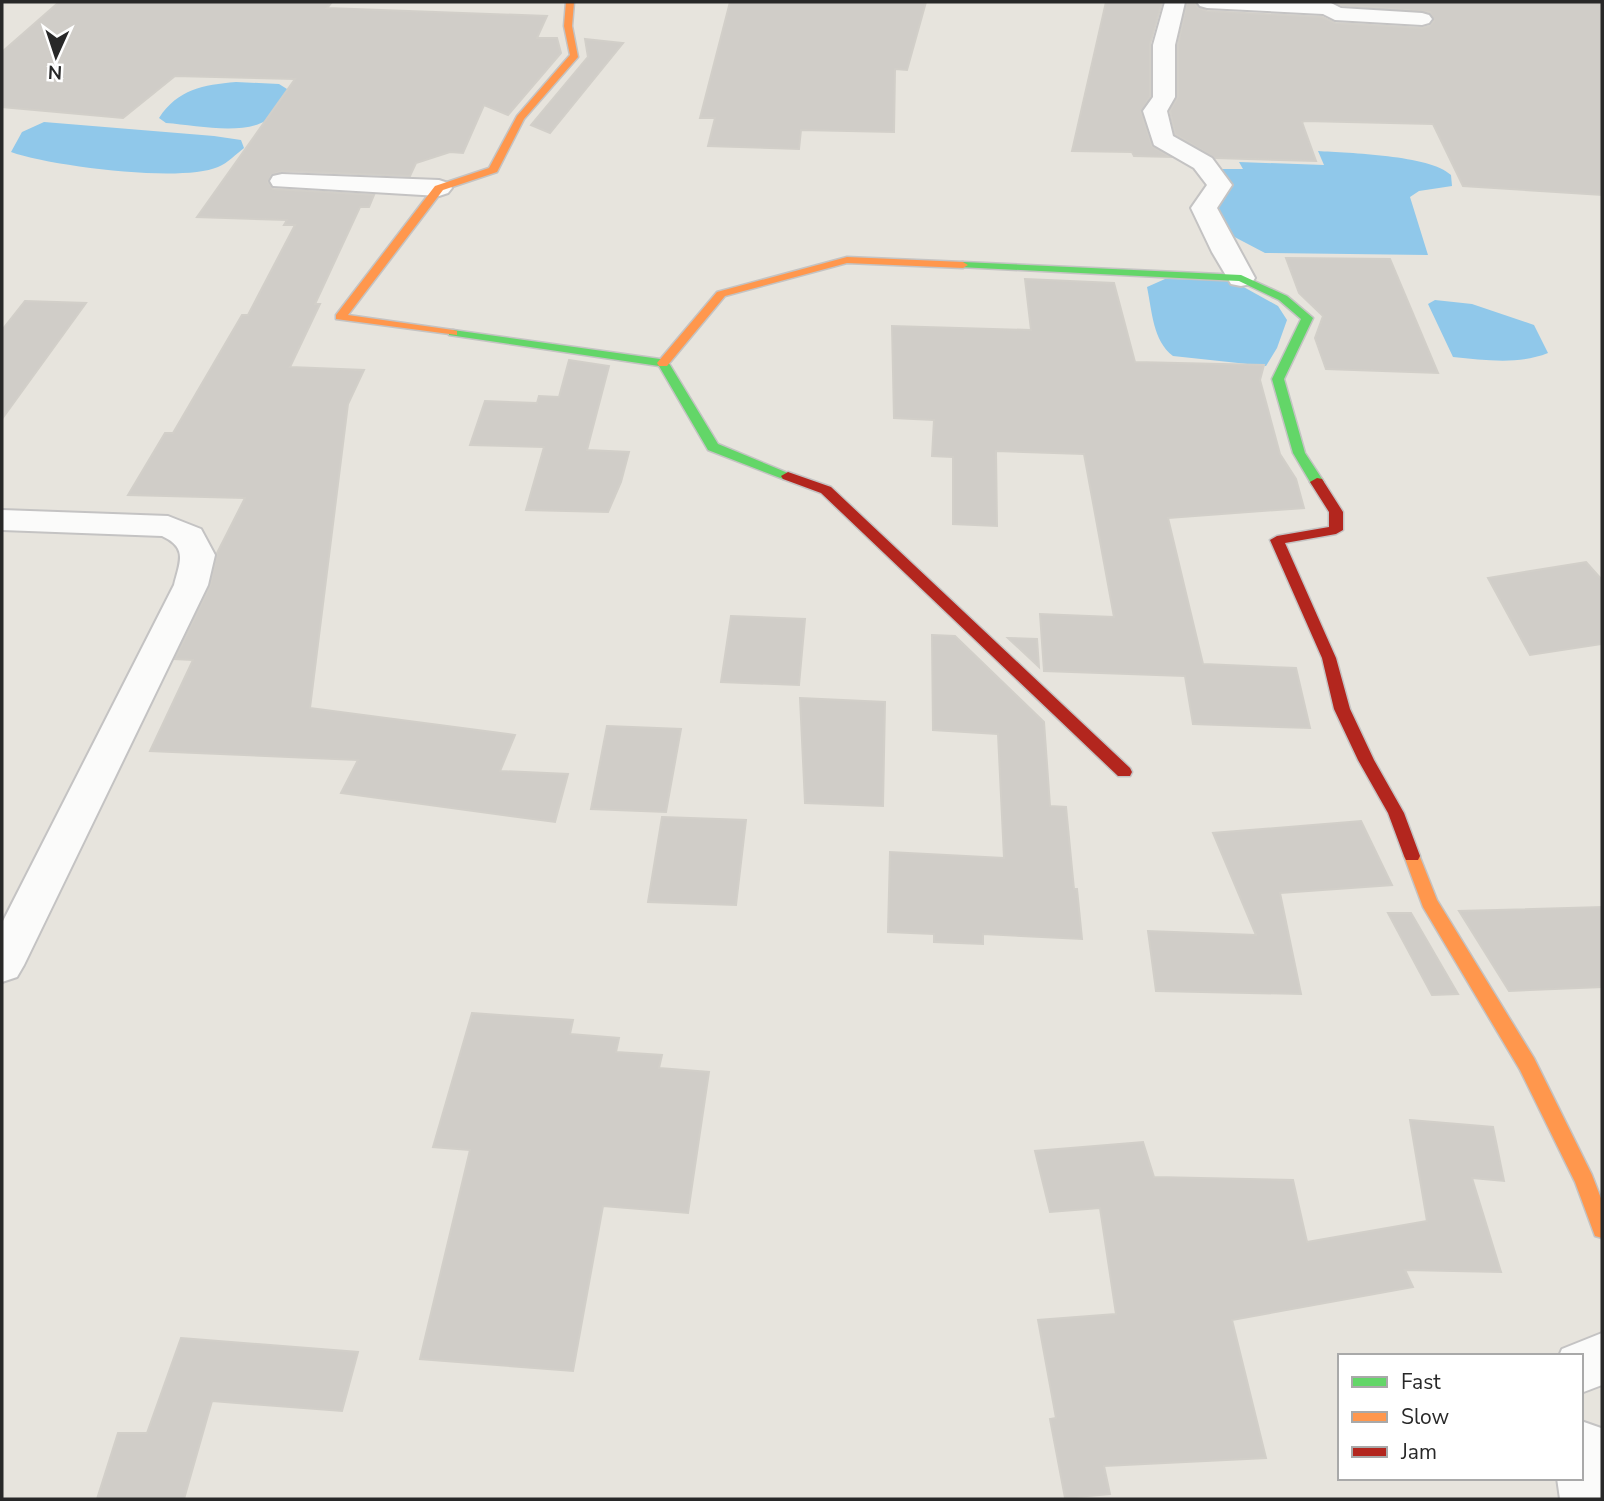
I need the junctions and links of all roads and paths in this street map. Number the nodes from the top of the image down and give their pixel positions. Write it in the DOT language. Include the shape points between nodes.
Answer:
graph roads {
  1 [pos="570,2"];
  2 [pos="1175,2"];
  3 [pos="1207,2"];
  4 [pos="1422,19"];
  5 [pos="282,181"];
  6 [pos="439,188"];
  7 [pos="1241,278"];
  8 [pos="663,363"];
  9 [pos="2,520"];
  10 [pos="1124,772"];
  11 [pos="2,965"];
  12 [pos="1602,1229"];
  13 [pos="1602,1359"];
  14 [pos="1583,1366"];
  15 [pos="1583,1463"];
  16 [pos="1588,1499"];
  1 -- 6 [label="street" via="568,26 575,55 520,118 493,170"];
  2 -- 7 [label="street" via="1164,45 1164,97 1155,111 1162,140 1203,163 1220,185 1204,208"];
  3 -- 4 [label="street" via="1329,8 1335,14"];
  5 -- 6 [label="street"];
  6 -- 8 [label="street" via="340,317"];
  7 -- 8 [label="street" via="847,260 721,295"];
  7 -- 12 [label="street" via="1283,299 1307,318 1278,379 1299,453 1336,512 1336,530 1277,540 1329,658 1342,709 1395,813 1429,902 1527,1063 1585,1181"];
  8 -- 10 [label="street" via="713,447 827,490"];
  9 -- 11 [label="street" via="168,526 188,536 198,555 191,585"];
  13 -- 14 [label="street"];
  15 -- 16 [label="street"];
}
